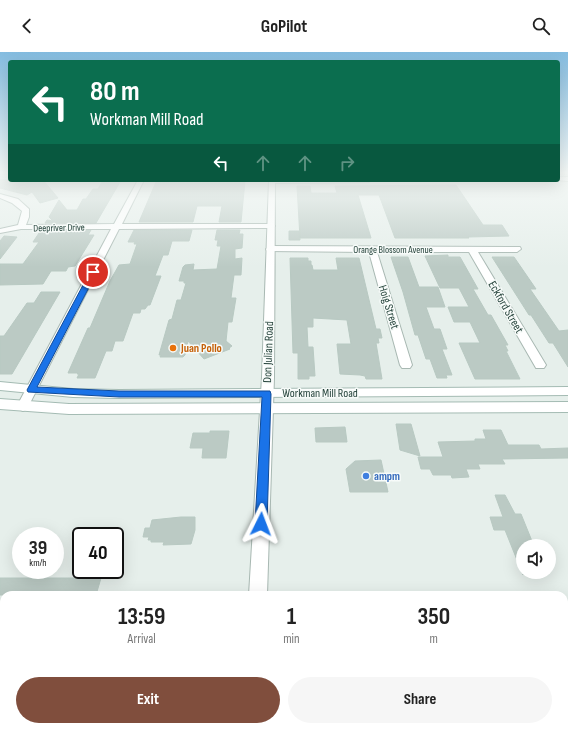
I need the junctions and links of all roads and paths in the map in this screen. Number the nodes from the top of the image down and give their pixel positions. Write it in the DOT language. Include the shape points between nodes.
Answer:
graph roads {
  1 [pos="18,204"];
  2 [pos="129,204"];
  3 [pos="271,204"];
  4 [pos="118,226"];
  5 [pos="271,226"];
  6 [pos="21,227"];
  7 [pos="0,231"];
  8 [pos="516,248"];
  9 [pos="270,249"];
  10 [pos="372,249"];
  11 [pos="472,249"];
  12 [pos="406,365"];
  13 [pos="540,365"];
  14 [pos="0,386"];
  15 [pos="31,390"];
  16 [pos="568,391"];
  17 [pos="266,394"];
  18 [pos="0,404"];
  19 [pos="23,406"];
  20 [pos="568,407"];
  21 [pos="265,408"];
  22 [pos="258,591"];
  1 -- 6 [label="street" via="26,211"];
  2 -- 4 [label="street"];
  3 -- 5 [label="street, Don Julian Road"];
  4 -- 5 [label="street"];
  4 -- 6 [label="street, Deepriver Drive"];
  4 -- 15 [label="street"];
  5 -- 9 [label="street, Don Julian Road"];
  6 -- 7 [label="street, Deepriver Drive"];
  8 -- 11 [label="street, Orange Blossom Avenue"];
  9 -- 10 [label="street, Orange Blossom Avenue"];
  9 -- 17 [label="street, Don Julian Road"];
  10 -- 11 [label="street, Orange Blossom Avenue"];
  10 -- 12 [label="street, Hoig Street"];
  11 -- 13 [label="street, Eckford Street"];
  14 -- 15 [label="street, Workman Mill Road"];
  15 -- 17 [label="street, Workman Mill Road" via="119,394"];
  15 -- 19 [label="street"];
  16 -- 17 [label="street, Workman Mill Road"];
  17 -- 21 [label="street, Don Julian Road"];
  18 -- 19 [label="street, Workman Mill Road"];
  19 -- 21 [label="street, Workman Mill Road" via="118,409"];
  20 -- 21 [label="street, Workman Mill Road"];
  21 -- 22 [label="street, Don Julian Road"];
}
